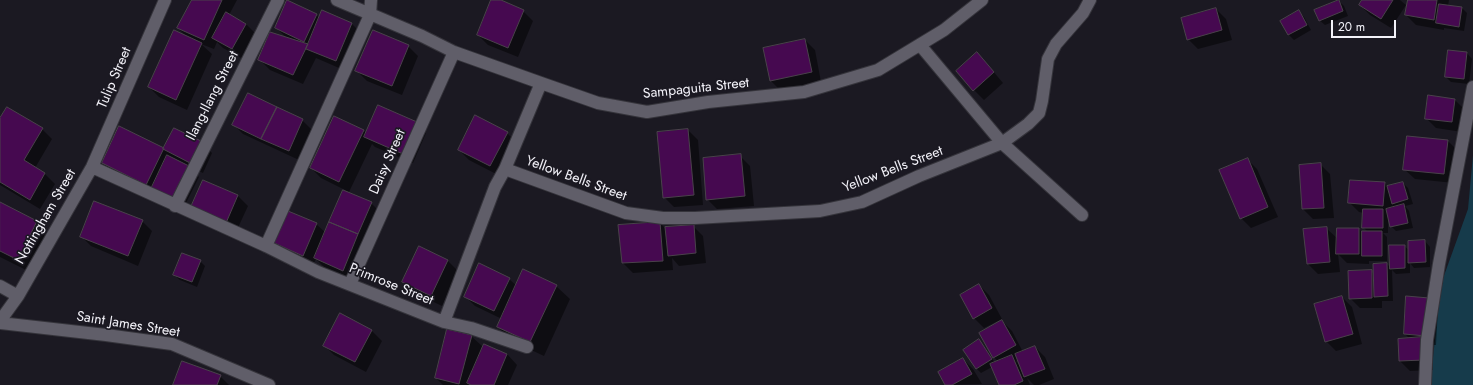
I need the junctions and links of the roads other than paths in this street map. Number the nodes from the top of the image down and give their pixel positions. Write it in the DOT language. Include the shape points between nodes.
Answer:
graph roads {
  1 [pos="165,0"];
  2 [pos="278,0"];
  3 [pos="337,0"];
  4 [pos="371,0"];
  5 [pos="982,0"];
  6 [pos="1090,0"];
  7 [pos="370,15"];
  8 [pos="920,45"];
  9 [pos="454,52"];
  10 [pos="541,83"];
  11 [pos="1473,87"];
  12 [pos="1002,143"];
  13 [pos="92,167"];
  14 [pos="505,169"];
  15 [pos="175,206"];
  16 [pos="1082,215"];
  17 [pos="266,246"];
  18 [pos="350,284"];
  19 [pos="0,286"];
  20 [pos="18,296"];
  21 [pos="0,322"];
  22 [pos="444,322"];
  23 [pos="527,347"];
  24 [pos="269,385"];
  25 [pos="1425,385"];
  1 -- 13 [label="street, Tulip Street"];
  2 -- 15 [label="street, Ilang-Ilang Street"];
  3 -- 7 [label="street, Sampaguita Street"];
  4 -- 7 [label="street"];
  5 -- 8 [label="street, Sampaguita Street"];
  6 -- 12 [label="street, Yellow Bells Street" via="1083,13 1056,44 1048,59 1039,113"];
  7 -- 9 [label="street, Sampaguita Street"];
  7 -- 17 [label="street"];
  8 -- 10 [label="street, Sampaguita Street" via="878,70 804,92 708,102 647,112 598,103"];
  8 -- 12 [label="street"];
  9 -- 10 [label="street, Sampaguita Street"];
  9 -- 18 [label="street, Daisy Street"];
  10 -- 14 [label="street, Primrose Street"];
  11 -- 25 [label="street" via="1435,287 1427,340"];
  12 -- 14 [label="street, Yellow Bells Street" via="862,202 820,211 695,218 663,218 626,213"];
  12 -- 16 [label="street"];
  13 -- 15 [label="street, Primrose Street"];
  13 -- 20 [label="street, Nottingham Street"];
  14 -- 22 [label="street, Primrose Street" via="495,187"];
  15 -- 17 [label="street, Primrose Street"];
  17 -- 18 [label="street, Primrose Street" via="318,272"];
  18 -- 22 [label="street, Primrose Street"];
  19 -- 20 [label="street"];
  20 -- 21 [label="street, Nottingham Street"];
  21 -- 24 [label="street, Saint James Street" via="172,344"];
  22 -- 23 [label="street" via="471,328"];
}
